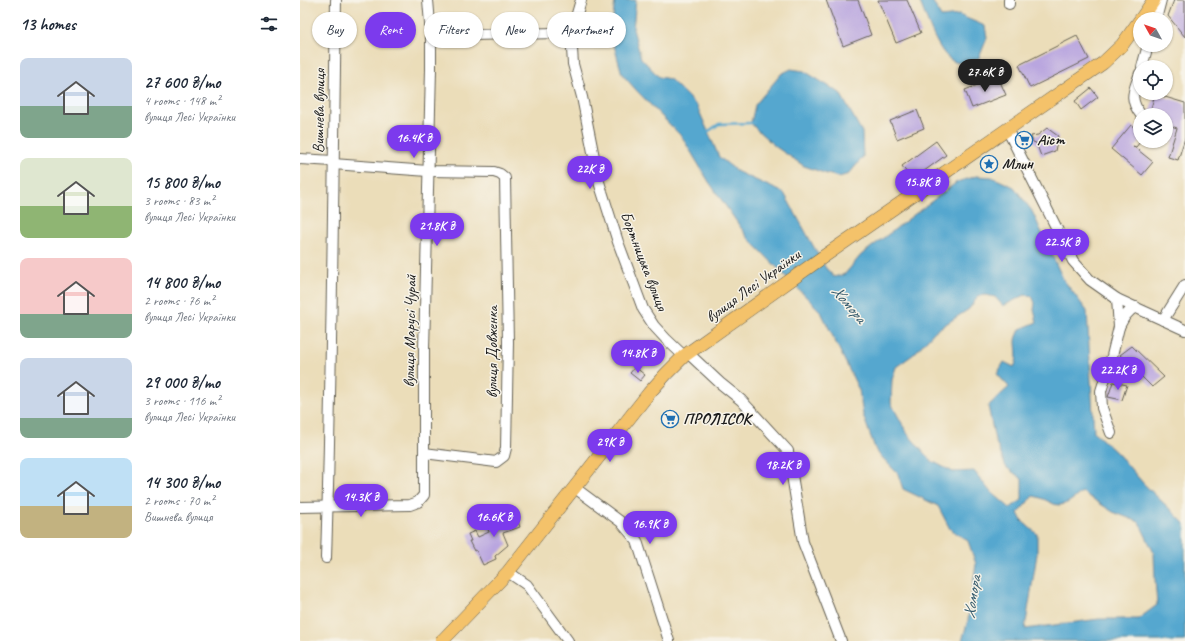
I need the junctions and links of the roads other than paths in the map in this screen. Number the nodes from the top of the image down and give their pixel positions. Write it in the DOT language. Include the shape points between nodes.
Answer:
graph roads {
  1 [pos="336,0"];
  2 [pos="428,0"];
  3 [pos="582,0"];
  4 [pos="1154,0"];
  5 [pos="1161,0"];
  6 [pos="429,12"];
  7 [pos="578,12"];
  8 [pos="1146,12"];
  9 [pos="1158,12"];
  10 [pos="1133,30"];
  11 [pos="547,33"];
  12 [pos="483,35"];
  13 [pos="431,48"];
  14 [pos="572,48"];
  15 [pos="1007,129"];
  16 [pos="300,160"];
  17 [pos="333,162"];
  18 [pos="428,171"];
  19 [pos="1185,285"];
  20 [pos="1117,299"];
  21 [pos="1136,306"];
  22 [pos="1163,320"];
  23 [pos="1119,328"];
  24 [pos="1185,330"];
  25 [pos="686,355"];
  26 [pos="1111,433"];
  27 [pos="424,453"];
  28 [pos="575,488"];
  29 [pos="300,507"];
  30 [pos="328,507"];
  31 [pos="326,558"];
  32 [pos="508,572"];
  33 [pos="447,637"];
  34 [pos="436,641"];
  35 [pos="568,641"];
  36 [pos="669,641"];
  37 [pos="841,641"];
  1 -- 17 [label="street, Вишнева вулиця"];
  2 -- 6 [label="street, вулиця Марусі Чурай"];
  3 -- 7 [label="street, Бортницька вулиця"];
  4 -- 8 [label="main road, вулиця Лесі Українки"];
  5 -- 9 [label="street"];
  10 -- 15 [label="main road, вулиця Лесі Українки" via="1103,64"];
  11 -- 12 [label="street"];
  13 -- 18 [label="street, вулиця Марусі Чурай"];
  14 -- 25 [label="street, Бортницька вулиця" via="573,64 599,182 618,242 643,309 658,330"];
  15 -- 20 [label="street" via="1073,261 1090,280"];
  15 -- 25 [label="main road, вулиця Лесі Українки"];
  16 -- 17 [label="street"];
  17 -- 18 [label="street"];
  17 -- 30 [label="street, Вишнева вулиця"];
  18 -- 27 [label="street, вулиця Марусі Чурай"];
  18 -- 27 [label="street, вулиця Довженка" via="494,172 505,178 508,342 504,456 496,462"];
  19 -- 22 [label="street"];
  20 -- 21 [label="street"];
  20 -- 23 [label="street"];
  21 -- 22 [label="street"];
  21 -- 23 [label="street" via="1131,309"];
  22 -- 24 [label="street"];
  23 -- 26 [label="street" via="1101,391 1102,408"];
  25 -- 28 [label="main road, вулиця Лесі Українки" via="649,393"];
  25 -- 37 [label="street, Бортницька вулиця" via="742,400 788,451 803,542"];
  27 -- 30 [label="street, вулиця Марусі Чурай" via="424,496 418,502 410,505"];
  28 -- 32 [label="main road, вулиця Лесі Українки"];
  28 -- 36 [label="street" via="621,522 637,541"];
  29 -- 30 [label="street"];
  30 -- 31 [label="street, Вишнева вулиця"];
  32 -- 33 [label="main road, вулиця Лесі Українки"];
  32 -- 35 [label="street" via="527,585"];
  33 -- 34 [label="street"];
}
